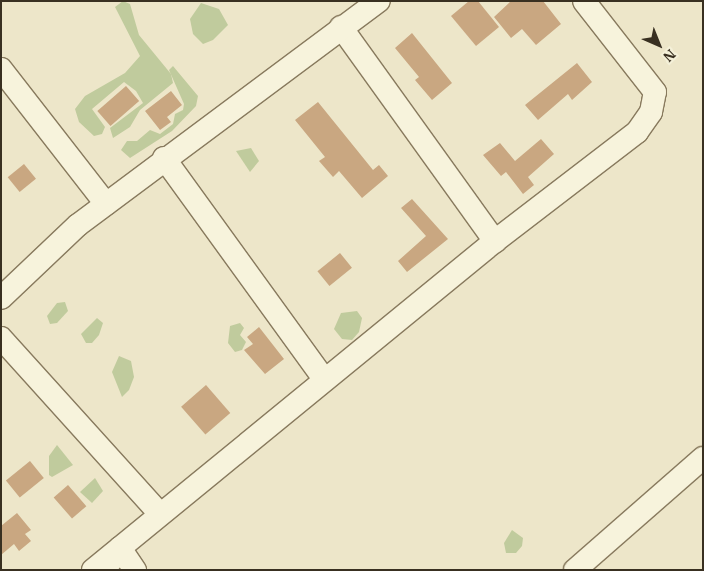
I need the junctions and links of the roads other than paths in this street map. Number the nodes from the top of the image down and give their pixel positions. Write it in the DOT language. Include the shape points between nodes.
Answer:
graph roads {
  1 [pos="379,1"];
  2 [pos="584,1"];
  3 [pos="340,27"];
  4 [pos="1,69"];
  5 [pos="164,158"];
  6 [pos="106,204"];
  7 [pos="495,241"];
  8 [pos="1,298"];
  9 [pos="1,338"];
  10 [pos="324,379"];
  11 [pos="703,458"];
  12 [pos="159,513"];
  13 [pos="120,548"];
  14 [pos="93,570"];
  15 [pos="104,570"];
  16 [pos="135,570"];
  17 [pos="575,570"];
  1 -- 3 [label="street"];
  2 -- 7 [label="street" via="652,86 656,97 651,112 637,132 612,153"];
  3 -- 5 [label="street"];
  3 -- 7 [label="street"];
  4 -- 6 [label="street"];
  5 -- 6 [label="street"];
  5 -- 10 [label="street"];
  6 -- 8 [label="street" via="78,225"];
  7 -- 10 [label="street"];
  9 -- 12 [label="street"];
  10 -- 12 [label="street"];
  11 -- 17 [label="street"];
  12 -- 13 [label="street"];
  13 -- 14 [label="street"];
  13 -- 15 [label="street"];
  13 -- 16 [label="street"];
}
